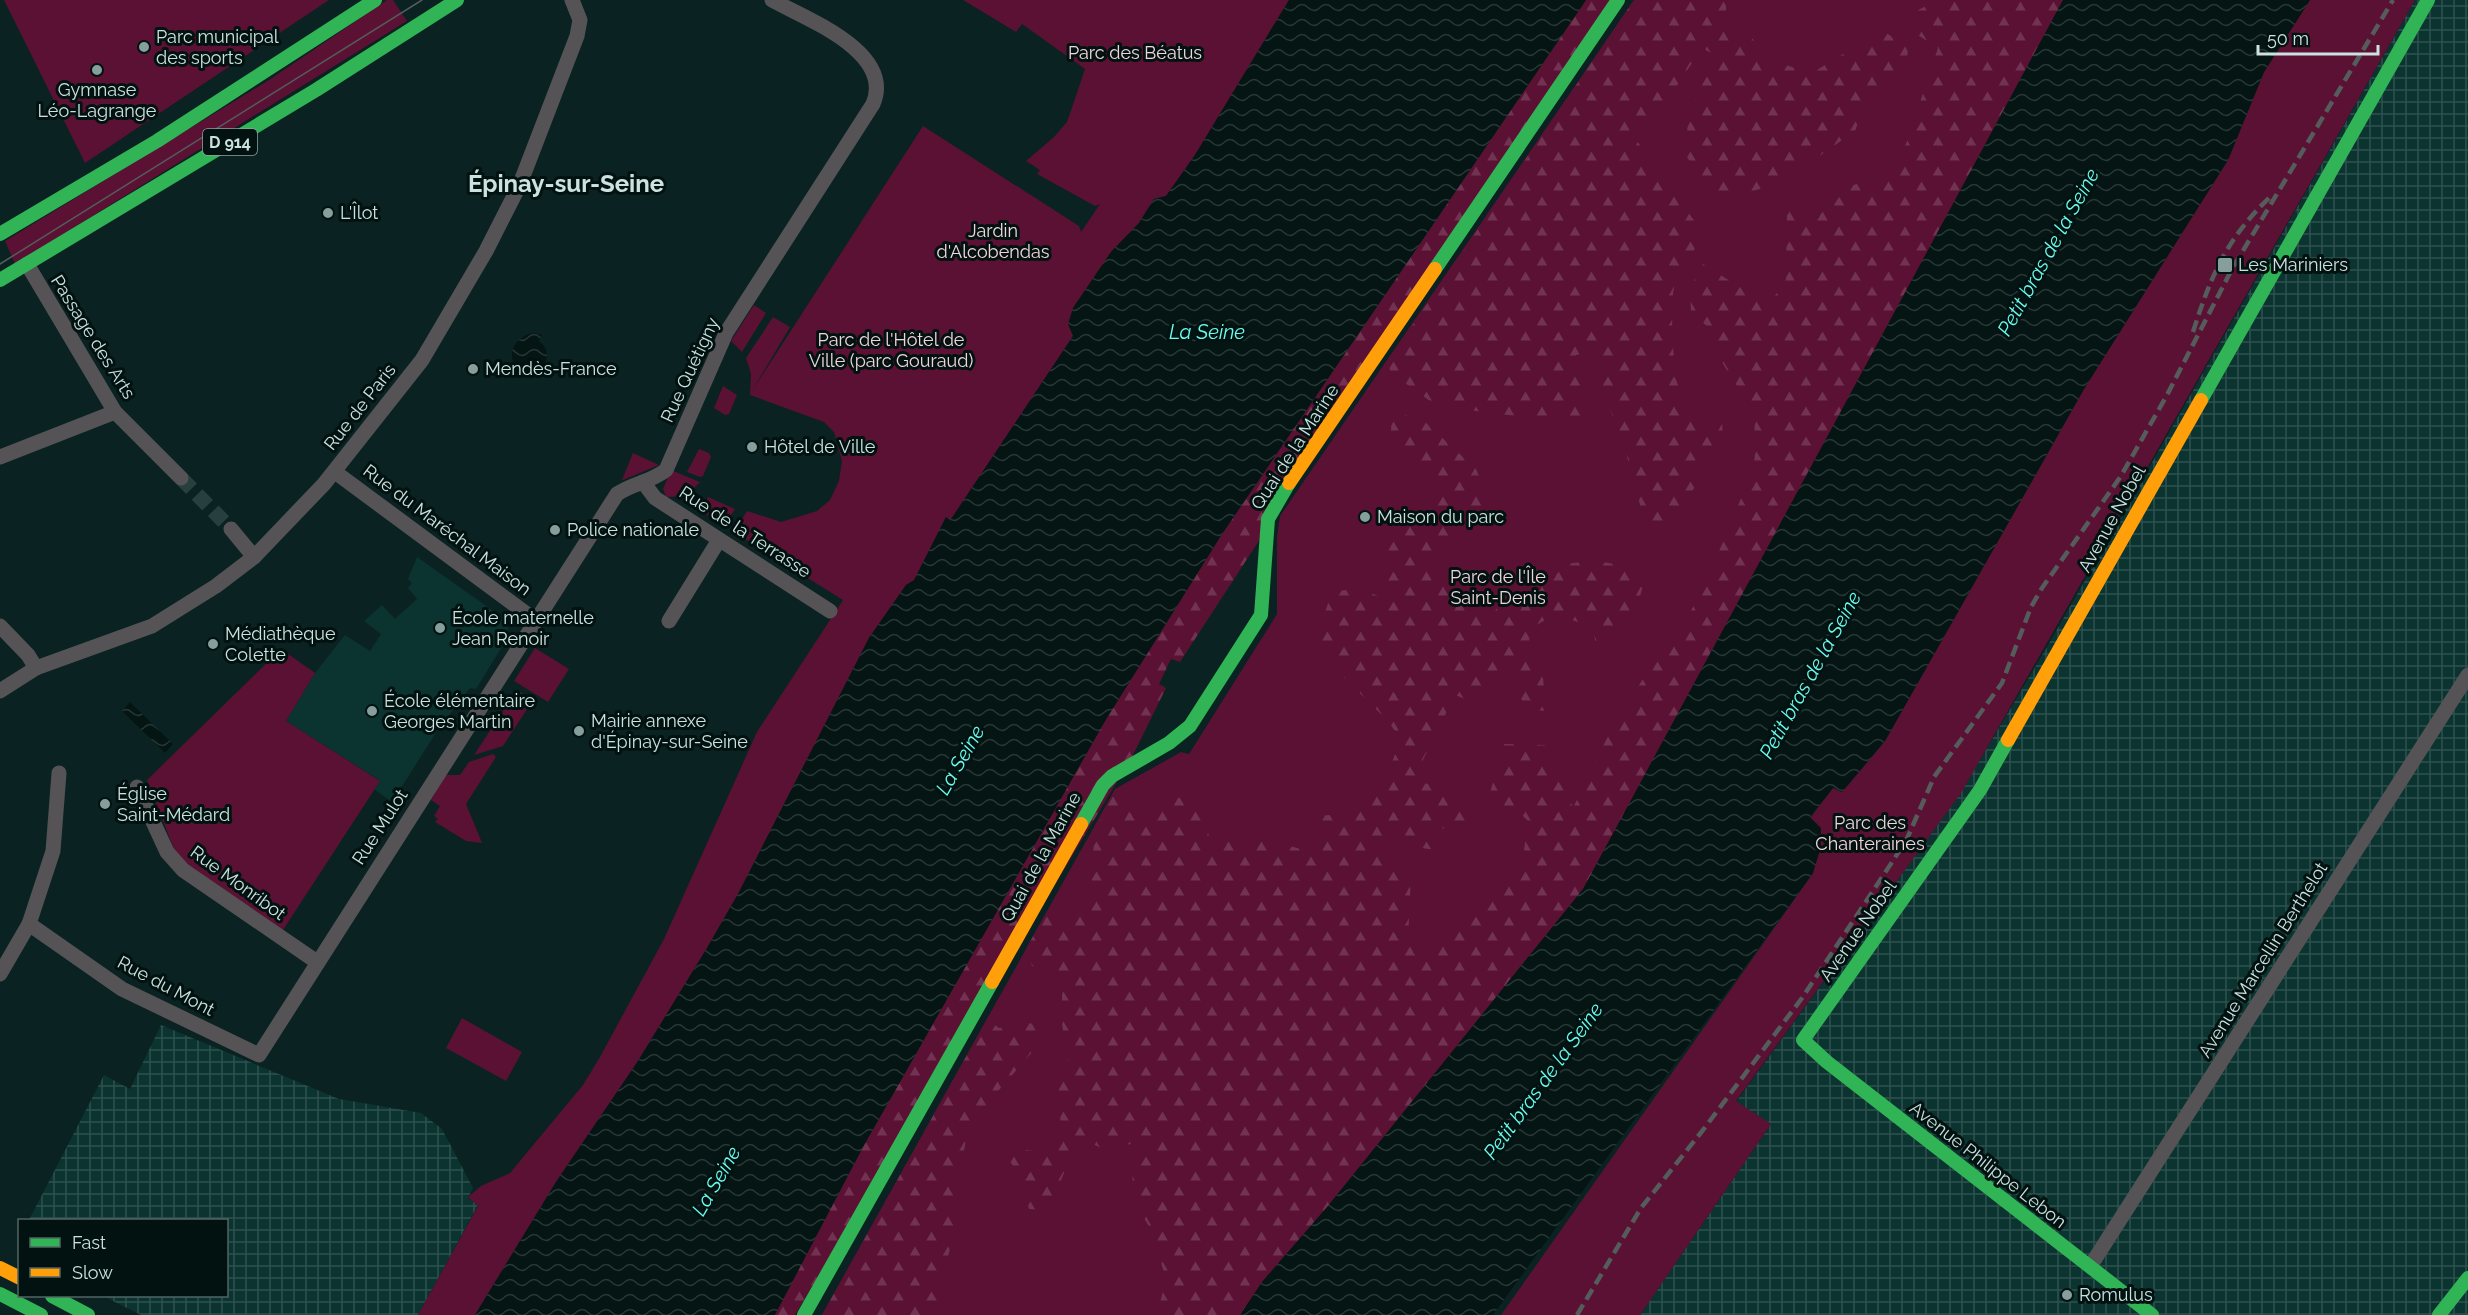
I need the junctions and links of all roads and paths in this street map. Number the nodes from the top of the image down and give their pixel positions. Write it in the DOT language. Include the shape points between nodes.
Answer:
graph roads {
  1 [pos="375,0"];
  2 [pos="457,0"];
  3 [pos="572,0"];
  4 [pos="772,0"];
  5 [pos="1618,0"];
  6 [pos="2428,0"];
  7 [pos="0,234"];
  8 [pos="27,264"];
  9 [pos="0,280"];
  10 [pos="115,412"];
  11 [pos="0,457"];
  12 [pos="335,472"];
  13 [pos="181,478"];
  14 [pos="643,482"];
  15 [pos="231,529"];
  16 [pos="719,540"];
  17 [pos="254,556"];
  18 [pos="830,611"];
  19 [pos="535,620"];
  20 [pos="669,621"];
  21 [pos="0,626"];
  22 [pos="36,668"];
  23 [pos="2468,675"];
  24 [pos="0,691"];
  25 [pos="58,773"];
  26 [pos="137,787"];
  27 [pos="29,924"];
  28 [pos="317,962"];
  29 [pos="0,974"];
  30 [pos="1803,1040"];
  31 [pos="259,1055"];
  32 [pos="2091,1265"];
  33 [pos="0,1268"];
  34 [pos="18,1277"];
  35 [pos="2468,1278"];
  36 [pos="0,1294"];
  37 [pos="54,1297"];
  38 [pos="41,1315"];
  39 [pos="88,1315"];
  40 [pos="804,1315"];
  41 [pos="2152,1315"];
  42 [pos="2439,1315"];
  1 -- 7 [label="street, D 914" via="157,141"];
  2 -- 8 [label="street, D 914"];
  3 -- 12 [label="street, Rue de Paris" via="580,20 577,36 519,184 486,251 422,360"];
  4 -- 14 [label="street, Rue Quétigny" via="849,43 869,63 877,82 873,104 726,333 666,470"];
  5 -- 40 [label="street, Quai de la Marine" via="1273,507 1265,527 1265,595 1261,615 1180,737 1103,785"];
  6 -- 30 [label="street, Avenue Nobel" via="1980,790"];
  8 -- 9 [label="street, D 914"];
  8 -- 10 [label="street, Passage des Arts"];
  10 -- 11 [label="street"];
  10 -- 13 [label="street, Passage des Arts"];
  12 -- 17 [label="street, Rue de Paris"];
  12 -- 19 [label="street, Rue du Maréchal Maison"];
  14 -- 16 [label="street, Rue de la Terrasse" via="655,498"];
  14 -- 19 [label="street, Rue Quétigny" via="618,494"];
  15 -- 17 [label="street"];
  16 -- 18 [label="street, Rue de la Terrasse"];
  16 -- 20 [label="street"];
  17 -- 22 [label="street, Rue de Paris" via="216,586 152,626"];
  19 -- 28 [label="street, Rue Mulot"];
  21 -- 22 [label="street"];
  22 -- 24 [label="street, Rue de Paris"];
  23 -- 32 [label="street, Avenue Marcellin Berthelot"];
  25 -- 27 [label="street" via="53,851"];
  26 -- 28 [label="street, Rue Monribot" via="167,852 183,870"];
  27 -- 29 [label="street"];
  27 -- 31 [label="street, Rue du Mont" via="122,989"];
  28 -- 31 [label="street, Rue Mulot"];
  30 -- 32 [label="street, Avenue Philippe Lebon"];
  32 -- 41 [label="street, Avenue Philippe Lebon"];
  33 -- 34 [label="street"];
  35 -- 42 [label="street"];
  36 -- 38 [label="street"];
  37 -- 39 [label="street"];
}
